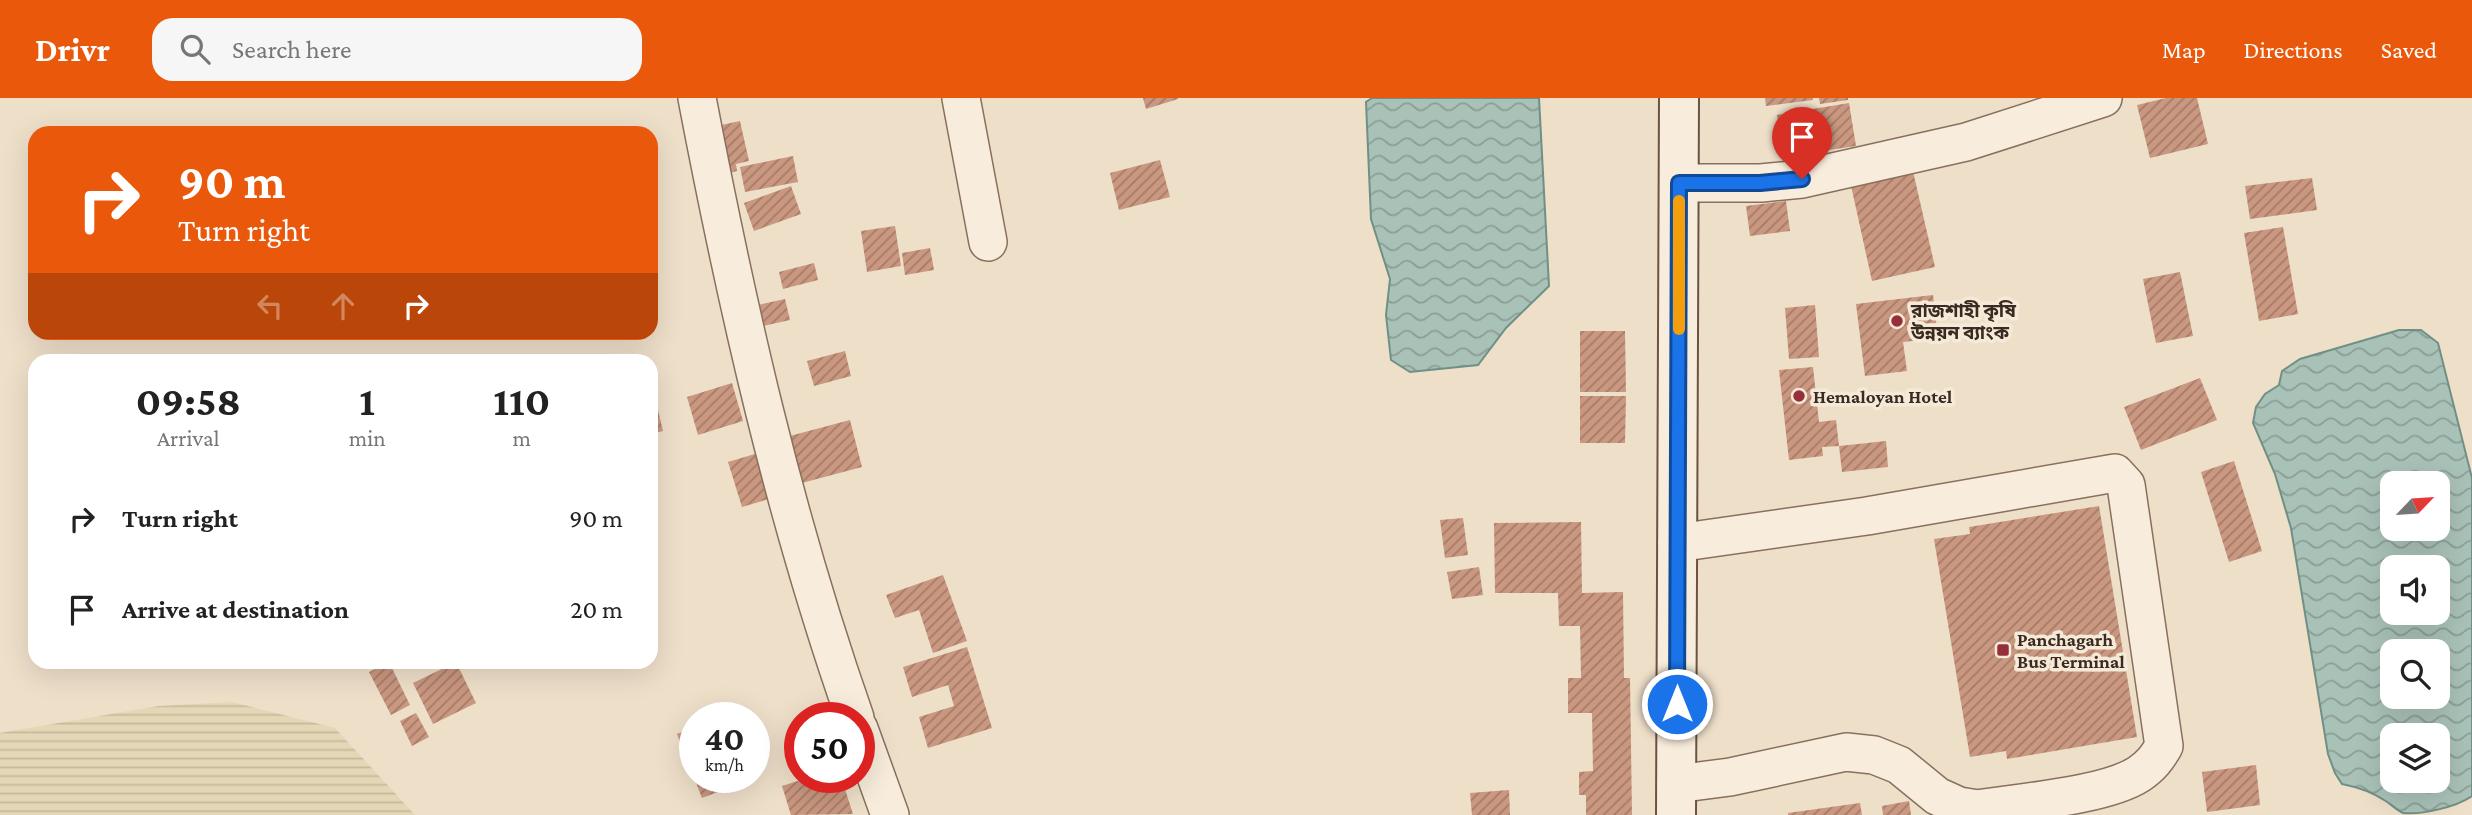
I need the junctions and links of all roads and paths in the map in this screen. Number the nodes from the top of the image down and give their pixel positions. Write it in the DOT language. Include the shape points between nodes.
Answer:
graph roads {
  1 [pos="697,98"];
  2 [pos="961,98"];
  3 [pos="1679,98"];
  4 [pos="2103,98"];
  5 [pos="1679,183"];
  6 [pos="988,242"];
  7 [pos="1677,543"];
  8 [pos="850,702"];
  9 [pos="875,773"];
  10 [pos="1676,799"];
  11 [pos="890,815"];
  1 -- 8 [label="street" via="752,361 794,525"];
  2 -- 6 [label="street"];
  3 -- 5 [label="main road"];
  4 -- 5 [label="street" via="1966,142 1802,179"];
  5 -- 7 [label="main road"];
  7 -- 10 [label="main road"];
  7 -- 10 [label="street" via="2115,473 2126,485 2164,746 2155,762 2106,788 1978,809 1937,796 1899,765 1874,755 1846,752 1730,778"];
  9 -- 11 [label="street"];
}
